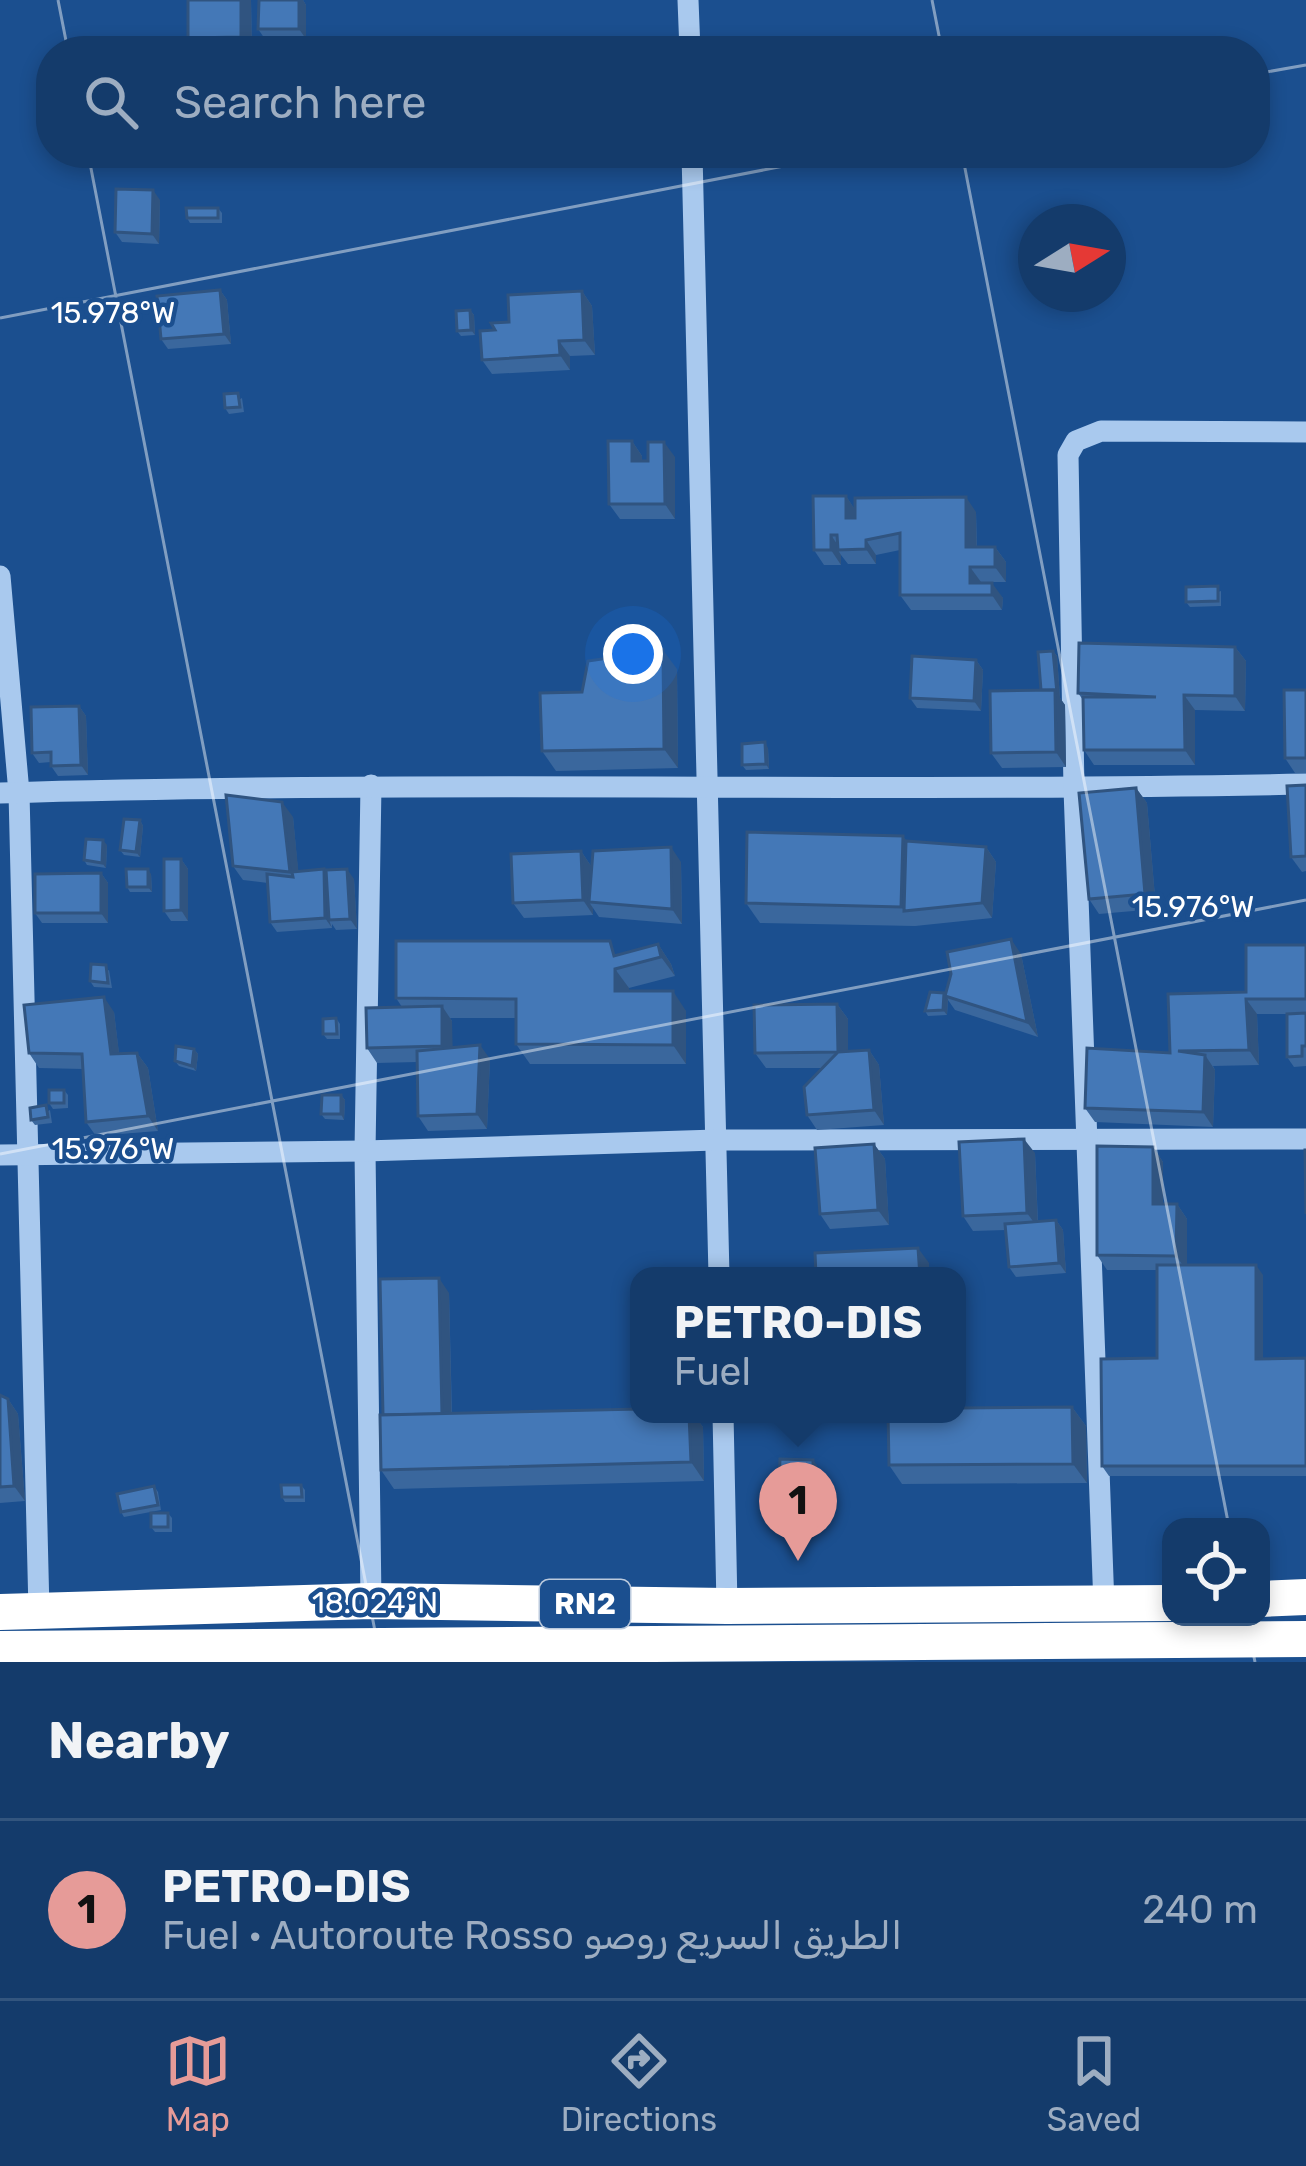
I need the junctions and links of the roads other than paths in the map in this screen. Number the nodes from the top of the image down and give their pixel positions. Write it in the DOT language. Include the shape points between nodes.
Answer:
graph roads {
  1 [pos="688,0"];
  2 [pos="689,36"];
  3 [pos="692,168"];
  4 [pos="1306,432"];
  5 [pos="0,576"];
  6 [pos="3,646"];
  7 [pos="706,784"];
  8 [pos="1306,784"];
  9 [pos="370,785"];
  10 [pos="1074,789"];
  11 [pos="10,793"];
  12 [pos="1087,1138"];
  13 [pos="1306,1139"];
  14 [pos="716,1140"];
  15 [pos="365,1151"];
  16 [pos="26,1154"];
  17 [pos="0,1155"];
  18 [pos="719,1267"];
  19 [pos="723,1423"];
  20 [pos="1306,1597"];
  21 [pos="1270,1599"];
  22 [pos="371,1601"];
  23 [pos="1162,1604"];
  24 [pos="727,1606"];
  25 [pos="1104,1606"];
  26 [pos="0,1612"];
  27 [pos="39,1612"];
  28 [pos="1306,1640"];
  29 [pos="0,1648"];
  30 [pos="1020,1652"];
  31 [pos="317,1653"];
  32 [pos="487,1653"];
  1 -- 2 [label="street"];
  3 -- 7 [label="street"];
  4 -- 10 [label="street" via="1101,431 1076,441 1067,455"];
  5 -- 6 [label="street"];
  6 -- 11 [label="street"];
  7 -- 9 [label="street"];
  7 -- 10 [label="street"];
  7 -- 14 [label="street"];
  8 -- 10 [label="street"];
  9 -- 11 [label="street"];
  9 -- 15 [label="street"];
  10 -- 12 [label="street"];
  11 -- 16 [label="street"];
  12 -- 13 [label="street"];
  12 -- 14 [label="street"];
  12 -- 25 [label="street"];
  14 -- 15 [label="street"];
  14 -- 18 [label="street"];
  15 -- 16 [label="street"];
  15 -- 22 [label="street"];
  16 -- 17 [label="street"];
  16 -- 27 [label="street"];
  19 -- 24 [label="street"];
  20 -- 21 [label="highway"];
  22 -- 24 [label="highway, RN2"];
  22 -- 27 [label="highway, RN2"];
  23 -- 25 [label="highway, RN2"];
  24 -- 25 [label="highway, RN2"];
  26 -- 27 [label="highway, RN2"];
  28 -- 30 [label="highway, RN2"];
  29 -- 31 [label="highway, RN2"];
  30 -- 32 [label="highway, RN2"];
  31 -- 32 [label="highway, RN2"];
}
